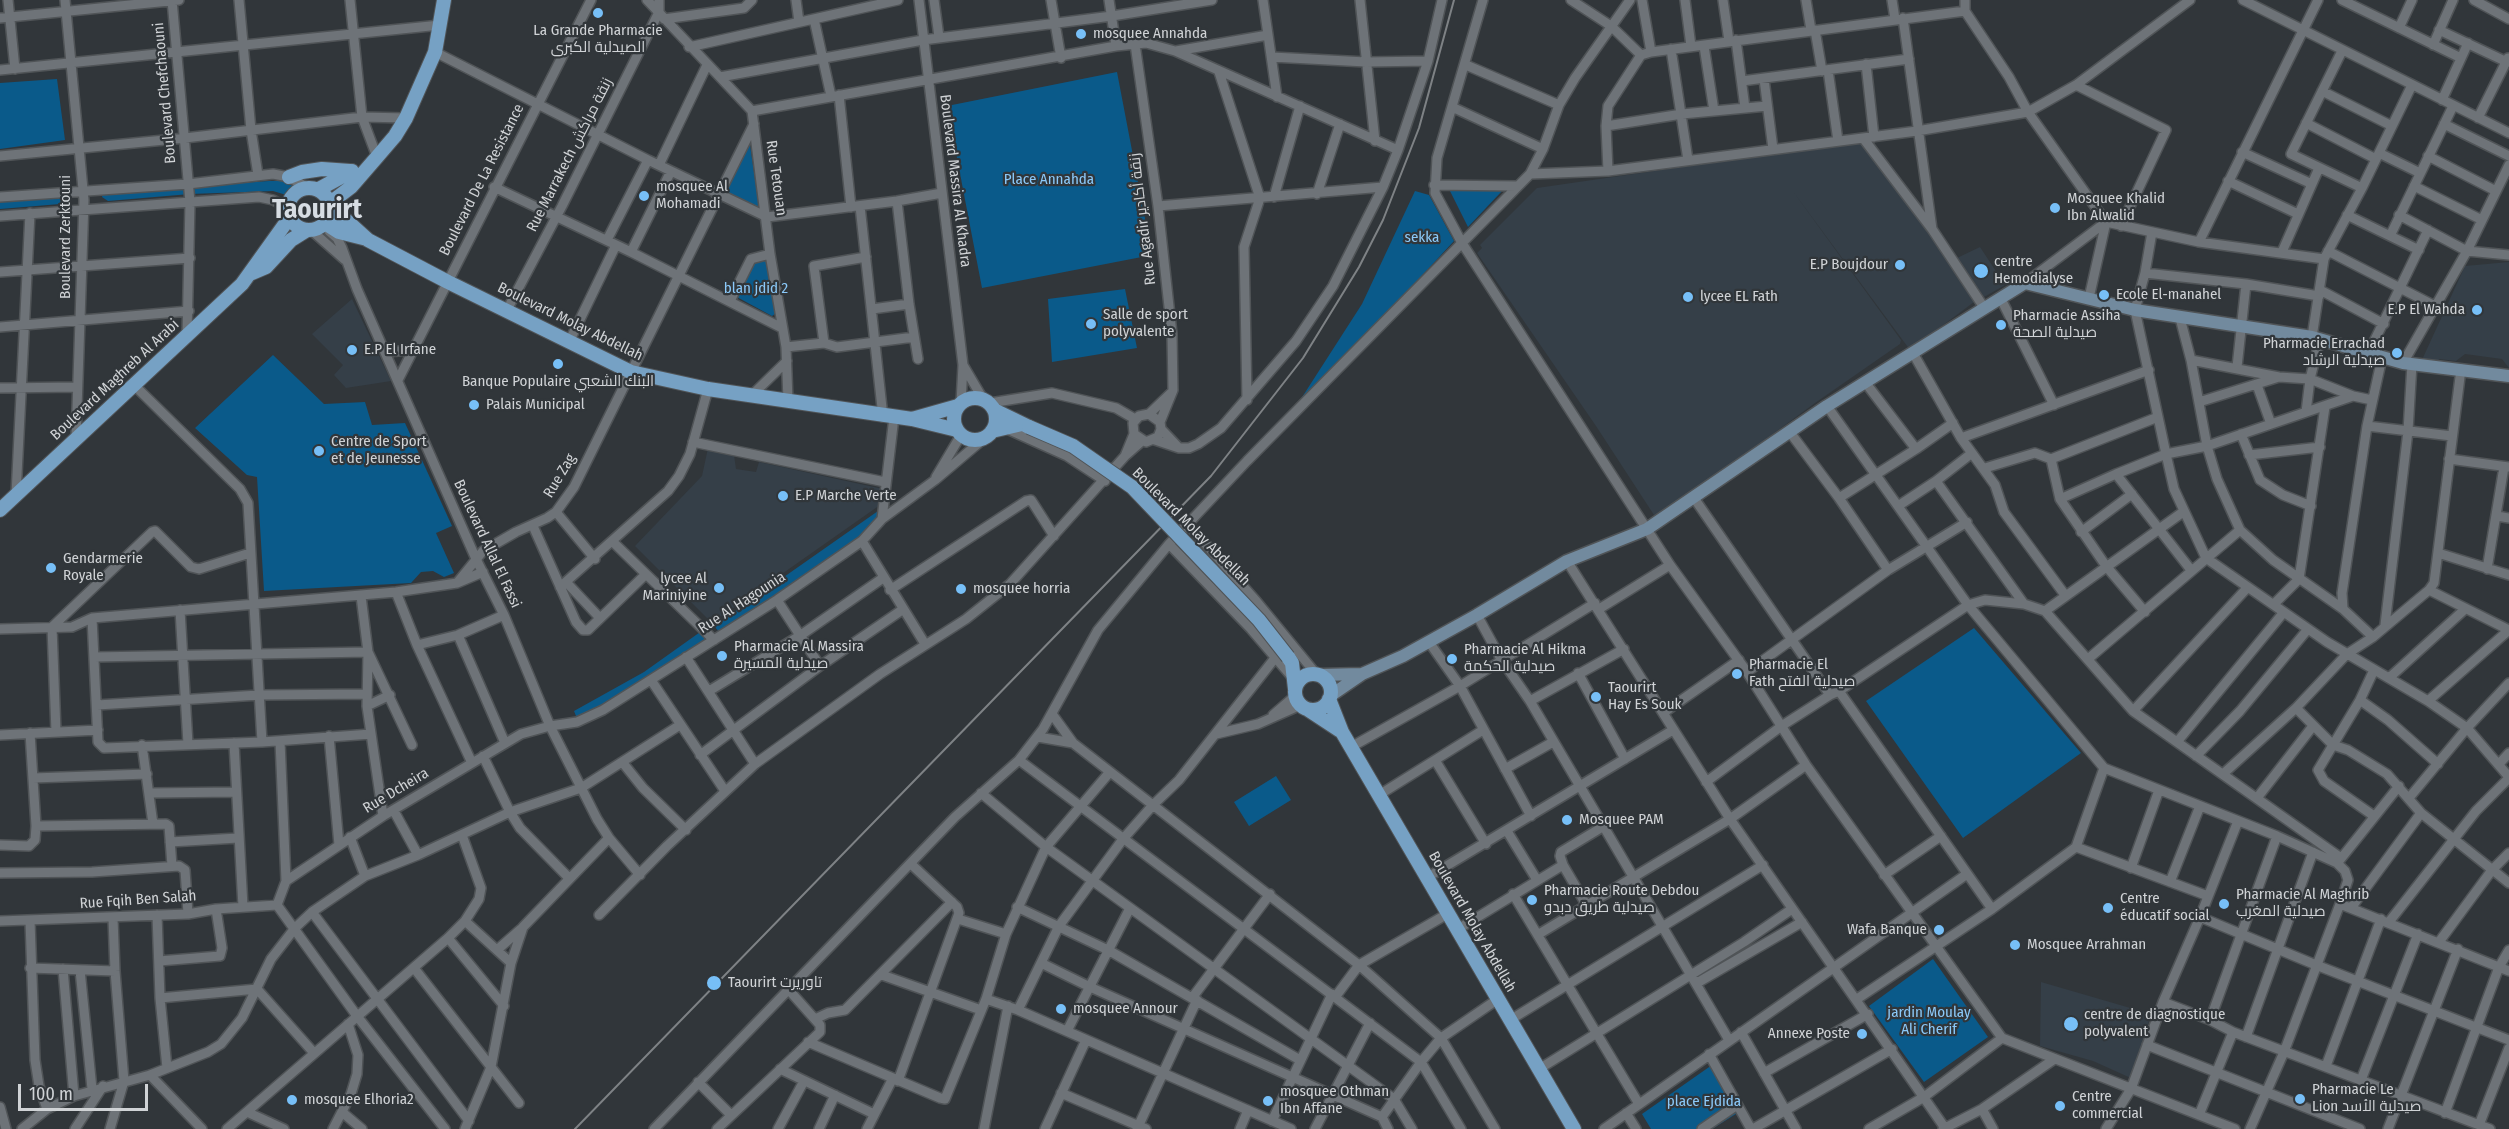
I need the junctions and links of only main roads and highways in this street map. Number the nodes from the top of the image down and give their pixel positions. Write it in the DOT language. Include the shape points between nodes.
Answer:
graph roads {
  1 [pos="444,0"];
  2 [pos="356,171"];
  3 [pos="289,177"];
  4 [pos="312,188"];
  5 [pos="289,213"];
  6 [pos="321,220"];
  7 [pos="252,273"];
  8 [pos="2509,376"];
  9 [pos="959,404"];
  10 [pos="989,404"];
  11 [pos="912,419"];
  12 [pos="1026,425"];
  13 [pos="959,432"];
  14 [pos="989,433"];
  15 [pos="0,510"];
  16 [pos="1285,659"];
  17 [pos="1362,674"];
  18 [pos="1316,675"];
  19 [pos="1298,695"];
  20 [pos="1330,698"];
  21 [pos="1342,732"];
  22 [pos="1574,1129"];
  1 -- 2 [label="main road, Boulevard Maghreb Al Arabi" via="435,52 406,118 378,157"];
  2 -- 3 [label="main road" via="322,169"];
  2 -- 4 [label="main road, Boulevard Maghreb Al Arabi"];
  2 -- 6 [label="main road, Boulevard Maghreb Al Arabi" via="351,188"];
  4 -- 5 [label="main road" via="297,191 290,198"];
  4 -- 6 [label="main road" via="324,193"];
  5 -- 6 [label="main road" via="294,224"];
  5 -- 7 [label="main road, Boulevard Maghreb Al Arabi"];
  6 -- 7 [label="main road, Boulevard Maghreb Al Arabi" via="291,240 266,267"];
  6 -- 11 [label="main road, Boulevard Molay Abdellah" via="631,372 708,389"];
  7 -- 15 [label="main road, Boulevard Maghreb Al Arabi"];
  8 -- 17 [label="main road" via="2407,364 2316,338 2135,310 2025,282 1827,406 1647,529 1567,561 1429,642"];
  9 -- 10 [label="main road" via="971,398"];
  9 -- 11 [label="main road, Boulevard Molay Abdellah"];
  9 -- 13 [label="main road" via="954,420"];
  10 -- 12 [label="main road, Boulevard Molay Abdellah"];
  10 -- 14 [label="main road" via="995,424"];
  11 -- 13 [label="main road, Boulevard Molay Abdellah"];
  12 -- 14 [label="main road"];
  12 -- 16 [label="main road, Boulevard Molay Abdellah, bridge" via="1090,456 1132,487 1258,620"];
  13 -- 14 [label="main road" via="974,440"];
  16 -- 18 [label="main road, Boulevard Molay Abdellah"];
  16 -- 19 [label="main road"];
  17 -- 18 [label="main road"];
  17 -- 20 [label="main road"];
  18 -- 19 [label="main road" via="1300,679"];
  18 -- 20 [label="main road" via="1329,684"];
  19 -- 20 [label="main road" via="1320,708"];
  19 -- 21 [label="main road, Boulevard Molay Abdellah"];
  20 -- 21 [label="main road, Boulevard Molay Abdellah"];
  21 -- 22 [label="main road, Boulevard Molay Abdellah"];
}
